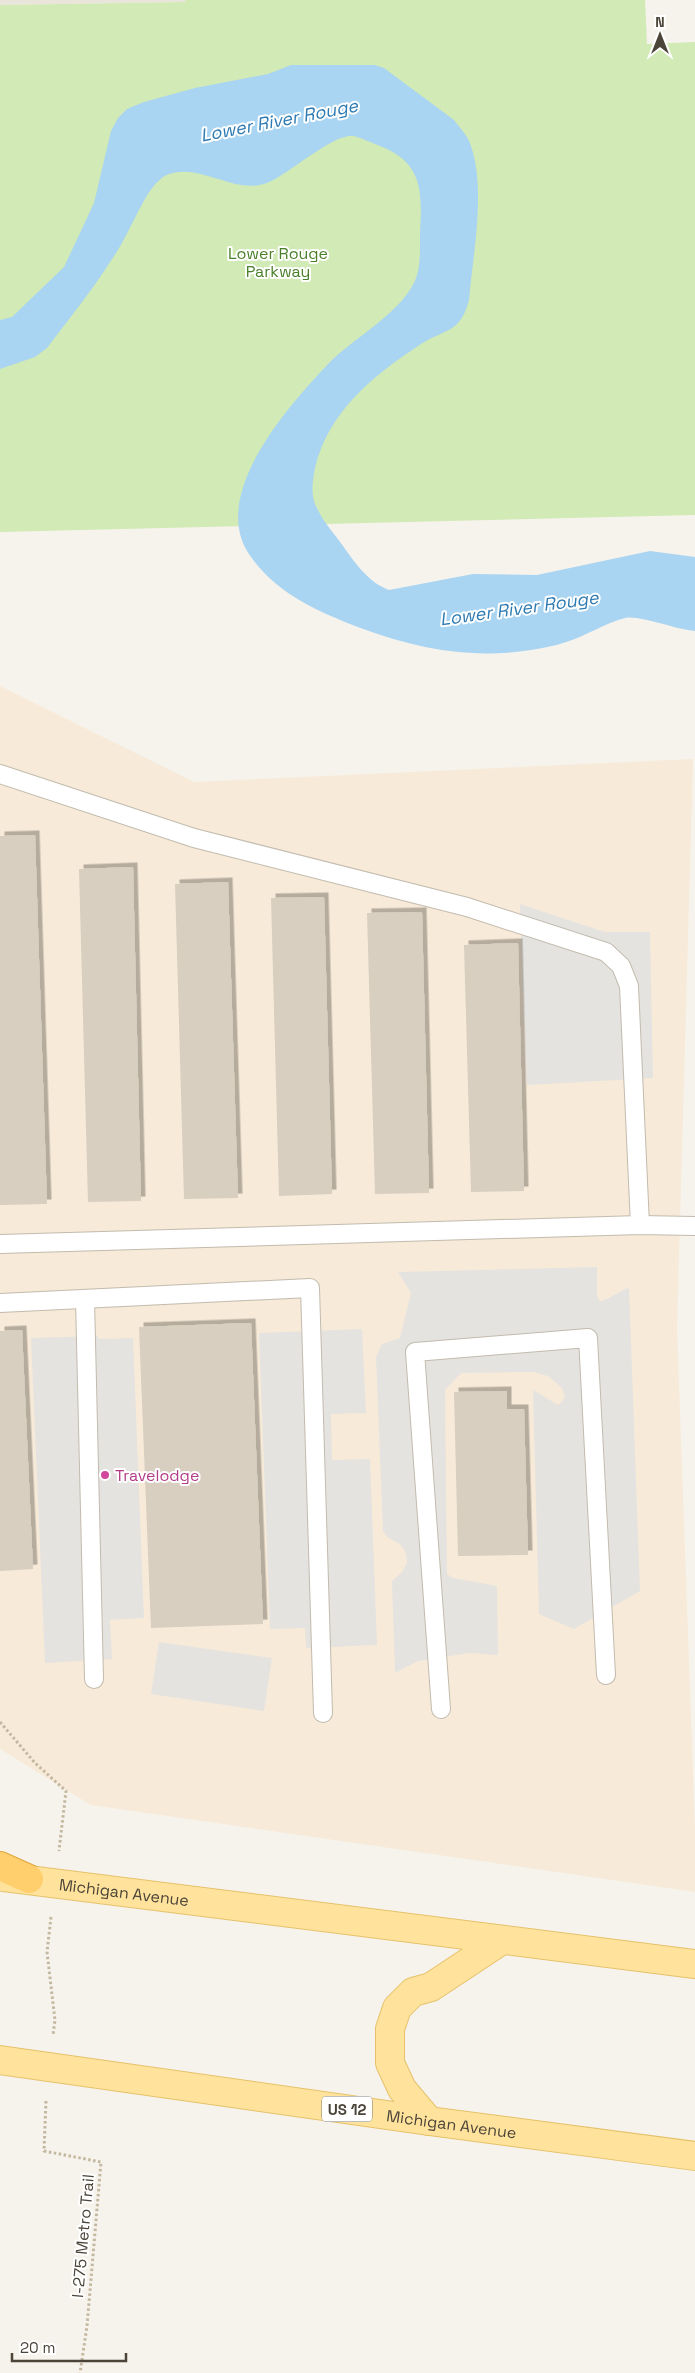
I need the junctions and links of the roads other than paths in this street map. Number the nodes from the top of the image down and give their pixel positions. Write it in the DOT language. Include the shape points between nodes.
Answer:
graph roads {
  1 [pos="0,774"];
  2 [pos="640,1225"];
  3 [pos="695,1226"];
  4 [pos="0,1244"];
  5 [pos="86,1299"];
  6 [pos="0,1303"];
  7 [pos="606,1675"];
  8 [pos="94,1679"];
  9 [pos="440,1709"];
  10 [pos="323,1713"];
  11 [pos="0,1866"];
  12 [pos="0,1876"];
  13 [pos="29,1879"];
  14 [pos="502,1940"];
  15 [pos="695,1964"];
  16 [pos="0,2060"];
  17 [pos="429,2121"];
  18 [pos="695,2156"];
  1 -- 2 [label="lane" via="194,838 467,907 606,952 621,966 629,986"];
  2 -- 3 [label="lane"];
  2 -- 4 [label="lane"];
  5 -- 6 [label="lane"];
  5 -- 8 [label="lane"];
  5 -- 10 [label="lane" via="310,1288"];
  7 -- 9 [label="lane" via="588,1338 415,1352"];
  11 -- 13 [label="highway"];
  12 -- 13 [label="main road, Michigan Avenue"];
  13 -- 14 [label="main road, Michigan Avenue"];
  14 -- 15 [label="main road, Michigan Avenue"];
  14 -- 17 [label="main road" via="431,1987 413,1992 397,2008 390,2029 390,2063 402,2089"];
  16 -- 17 [label="main road, Michigan Avenue / US 12"];
  17 -- 18 [label="main road, Michigan Avenue / US 12"];
}
